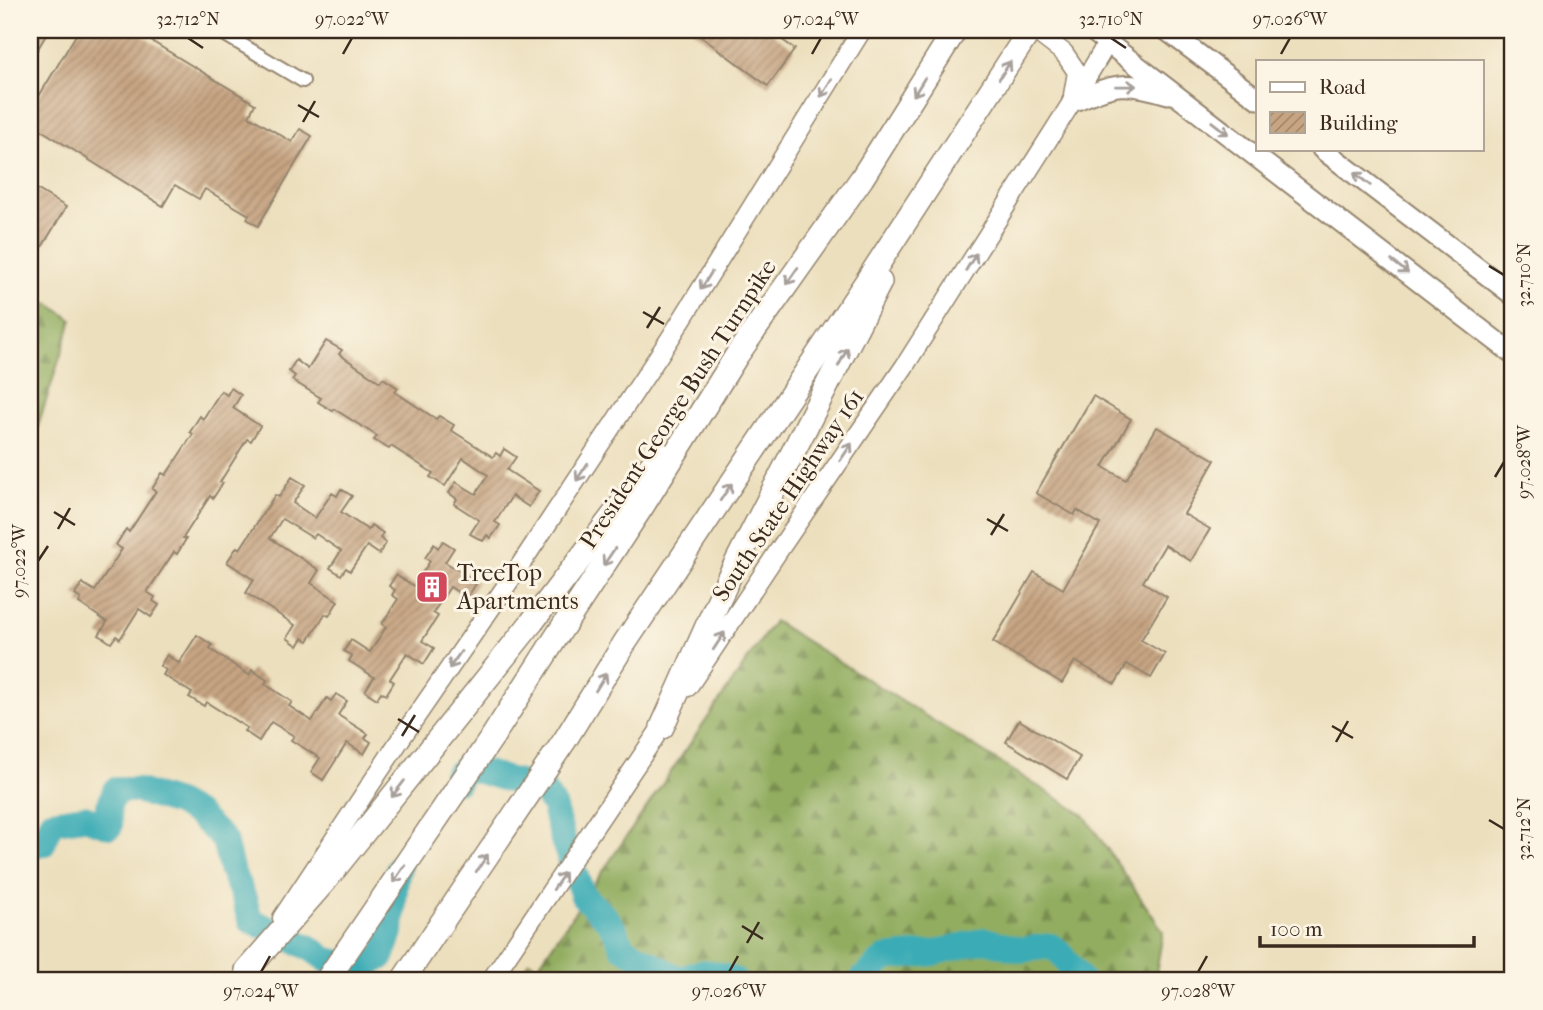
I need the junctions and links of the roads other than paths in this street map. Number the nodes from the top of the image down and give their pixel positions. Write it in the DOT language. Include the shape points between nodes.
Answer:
graph roads {
  1 [pos="217,30"];
  2 [pos="862,30"];
  3 [pos="955,30"];
  4 [pos="1166,30"];
  5 [pos="1184,30"];
  6 [pos="1029,34"];
  7 [pos="1104,34"];
  8 [pos="1203,57"];
  9 [pos="303,81"];
  10 [pos="1256,97"];
  11 [pos="1180,98"];
  12 [pos="1072,102"];
  13 [pos="1323,150"];
  14 [pos="914,209"];
  15 [pos="1513,296"];
  16 [pos="1513,354"];
  17 [pos="737,355"];
  18 [pos="662,726"];
  19 [pos="243,975"];
  20 [pos="327,980"];
  21 [pos="403,980"];
  22 [pos="491,980"];
  1 -- 9 [label="street"];
  2 -- 19 [label="main road, one-way" via="671,337"];
  3 -- 17 [label="highway, President George Bush Turnpike, one-way" via="862,178"];
  4 -- 8 [label="main road"];
  5 -- 8 [label="main road"];
  6 -- 12 [label="main road" via="1063,53 1077,72"];
  14 -- 6 [label="highway, one-way"];
  7 -- 11 [label="main road"];
  7 -- 12 [label="main road, South State Highway 161"];
  8 -- 10 [label="main road"];
  12 -- 11 [label="main road, one-way" via="1123,84"];
  11 -- 16 [label="main road, one-way"];
  18 -- 12 [label="main road, South State Highway 161, one-way" via="904,367"];
  15 -- 13 [label="main road, one-way"];
  18 -- 14 [label="highway, one-way" via="729,577"];
  21 -- 14 [label="highway, one-way"];
  17 -- 19 [label="highway, one-way" via="532,622 325,881"];
  17 -- 20 [label="highway, President George Bush Turnpike, one-way" via="493,736"];
  22 -- 18 [label="main road, South State Highway 161, one-way"];
}
